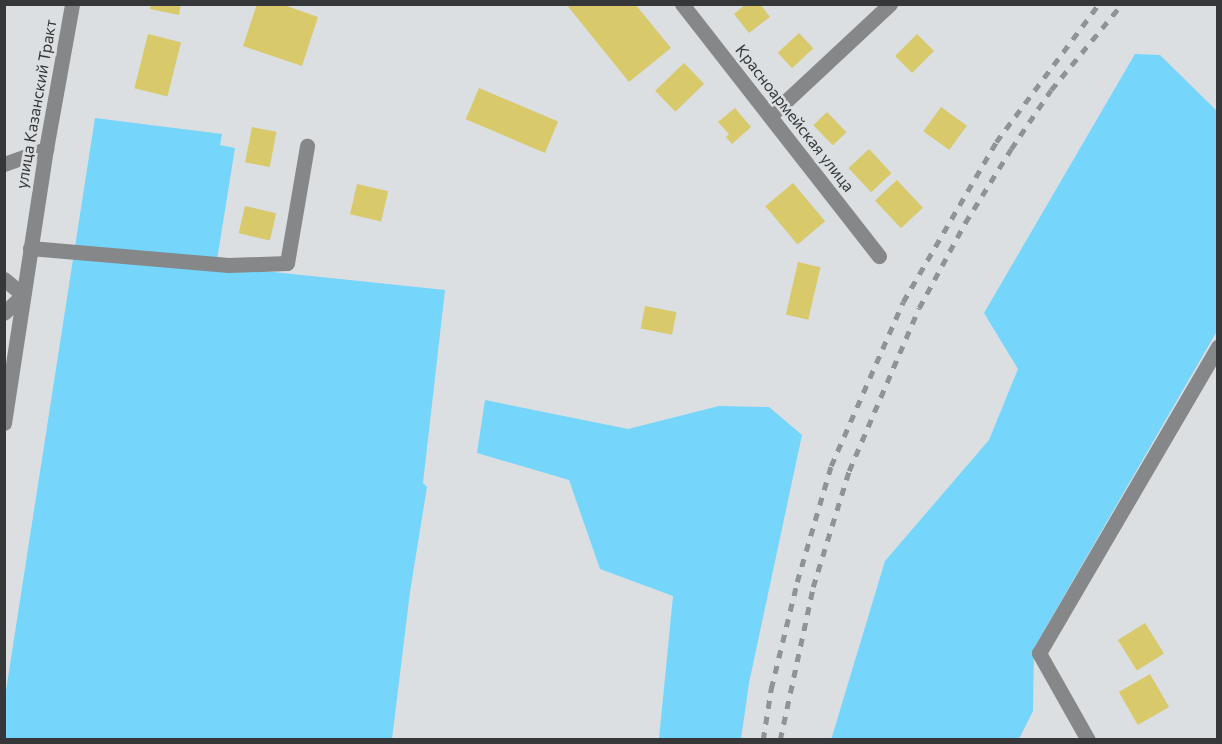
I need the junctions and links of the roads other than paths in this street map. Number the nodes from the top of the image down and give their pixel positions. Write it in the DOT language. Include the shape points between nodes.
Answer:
graph roads {
  1 [pos="72,4"];
  2 [pos="682,4"];
  3 [pos="890,4"];
  4 [pos="771,115"];
  5 [pos="307,146"];
  6 [pos="46,149"];
  7 [pos="4,164"];
  8 [pos="30,248"];
  9 [pos="879,256"];
  10 [pos="4,279"];
  11 [pos="23,295"];
  12 [pos="4,313"];
  13 [pos="1218,346"];
  14 [pos="5,411"];
  15 [pos="1088,740"];
  1 -- 6 [label="street, улица Казанский Тракт"];
  2 -- 4 [label="street, Красноармейская улица"];
  3 -- 4 [label="street"];
  4 -- 9 [label="street, Красноармейская улица"];
  5 -- 8 [label="street" via="287,263 228,265"];
  6 -- 7 [label="street"];
  6 -- 8 [label="street, улица Казанский Тракт"];
  8 -- 11 [label="street, улица Казанский Тракт"];
  10 -- 11 [label="street"];
  11 -- 12 [label="street"];
  11 -- 14 [label="street, улица Казанский Тракт"];
  13 -- 15 [label="street" via="1039,653"];
}
